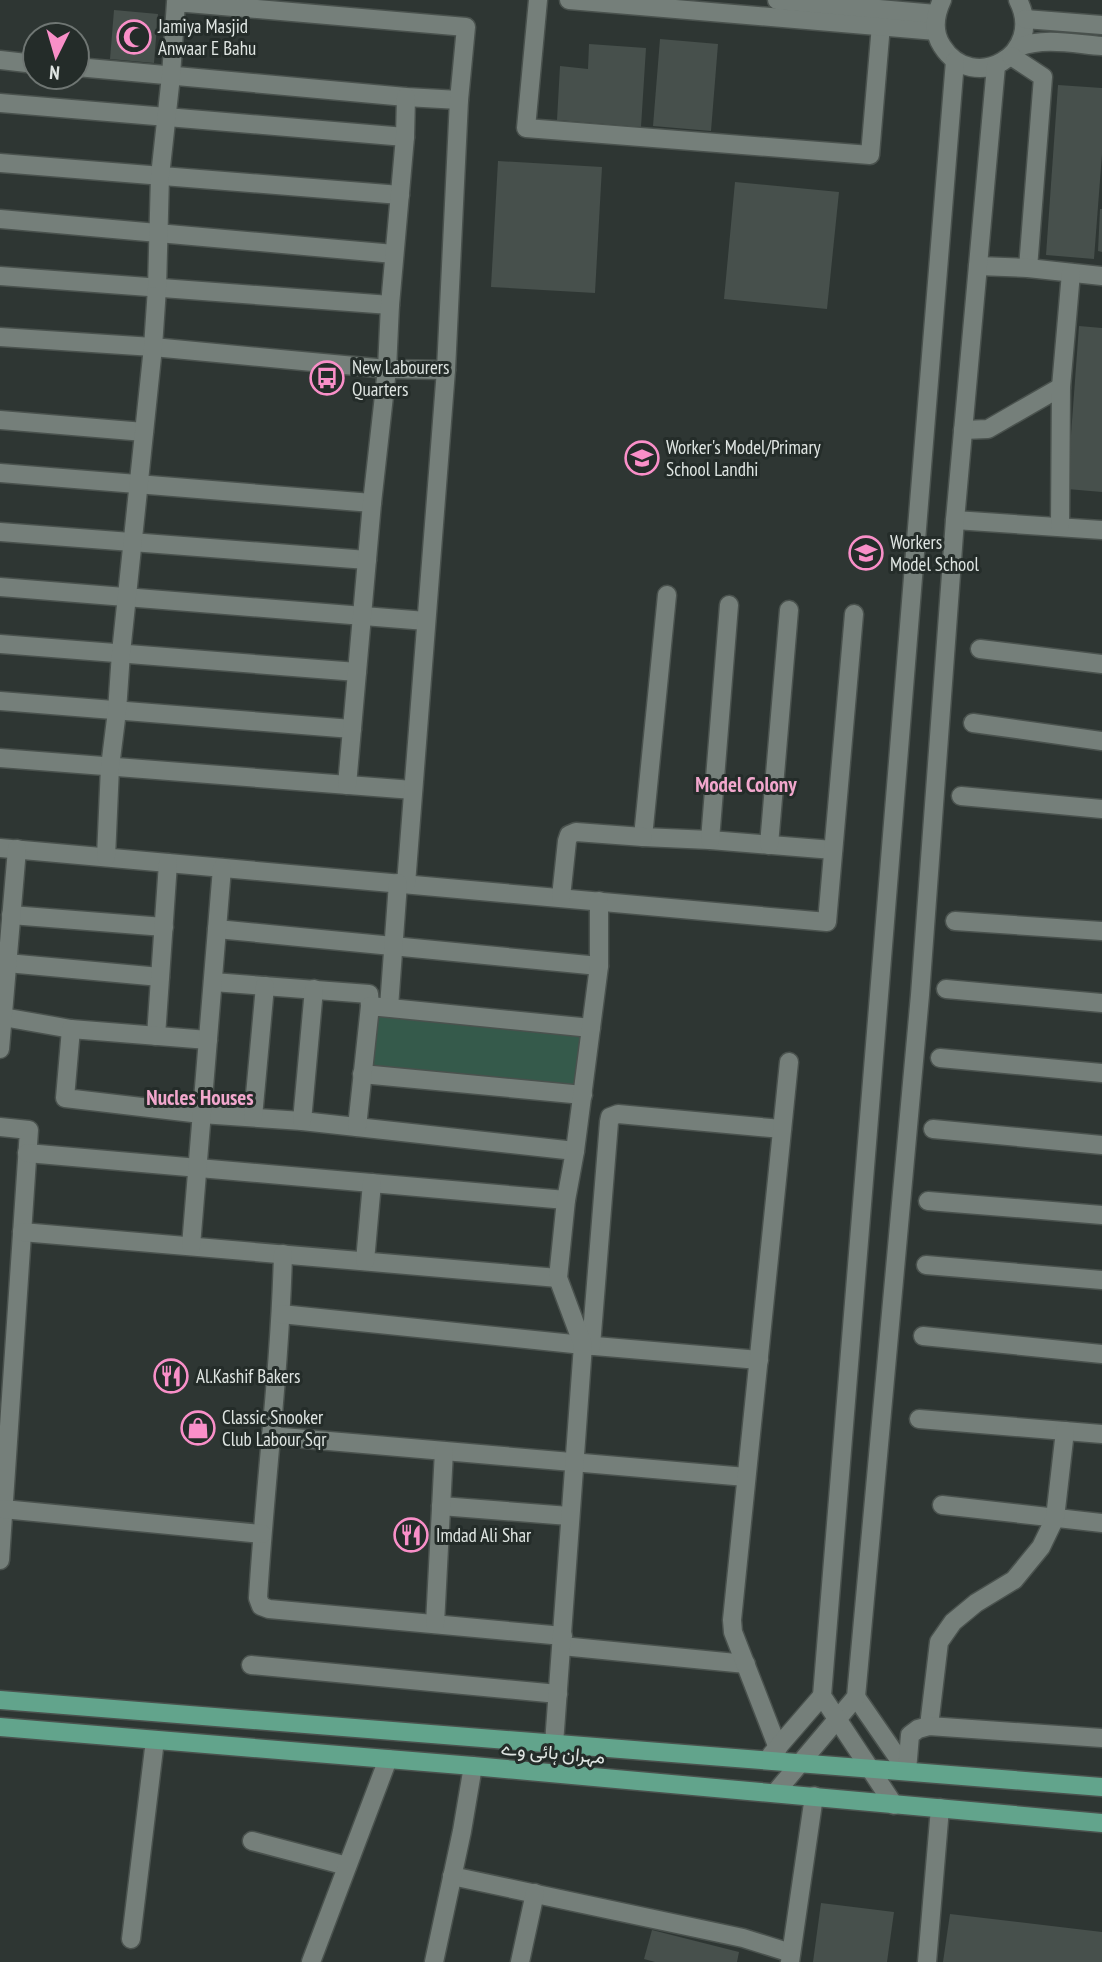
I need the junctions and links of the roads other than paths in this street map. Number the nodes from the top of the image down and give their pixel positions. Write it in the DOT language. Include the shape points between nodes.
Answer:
graph roads {
  1 [pos="538,0"];
  2 [pos="569,0"];
  3 [pos="778,0"];
  4 [pos="1018,0"];
  5 [pos="819,2"];
  6 [pos="938,15"];
  7 [pos="1025,19"];
  8 [pos="881,25"];
  9 [pos="1102,25"];
  10 [pos="1102,46"];
  11 [pos="1008,56"];
  12 [pos="0,60"];
  13 [pos="955,61"];
  14 [pos="21,62"];
  15 [pos="91,68"];
  16 [pos="171,76"];
  17 [pos="406,97"];
  18 [pos="459,100"];
  19 [pos="0,103"];
  20 [pos="166,117"];
  21 [pos="405,137"];
  22 [pos="0,163"];
  23 [pos="160,176"];
  24 [pos="400,195"];
  25 [pos="0,219"];
  26 [pos="158,233"];
  27 [pos="394,254"];
  28 [pos="978,266"];
  29 [pos="1028,268"];
  30 [pos="1071,273"];
  31 [pos="0,276"];
  32 [pos="1102,276"];
  33 [pos="157,288"];
  34 [pos="390,305"];
  35 [pos="0,337"];
  36 [pos="153,347"];
  37 [pos="387,369"];
  38 [pos="446,370"];
  39 [pos="1061,387"];
  40 [pos="0,420"];
  41 [pos="963,430"];
  42 [pos="144,432"];
  43 [pos="0,473"];
  44 [pos="140,485"];
  45 [pos="372,503"];
  46 [pos="955,520"];
  47 [pos="1060,527"];
  48 [pos="1102,530"];
  49 [pos="0,531"];
  50 [pos="133,542"];
  51 [pos="367,560"];
  52 [pos="0,587"];
  53 [pos="667,595"];
  54 [pos="127,597"];
  55 [pos="729,605"];
  56 [pos="789,610"];
  57 [pos="854,614"];
  58 [pos="363,617"];
  59 [pos="426,621"];
  60 [pos="0,644"];
  61 [pos="980,649"];
  62 [pos="121,653"];
  63 [pos="1102,664"];
  64 [pos="357,672"];
  65 [pos="0,701"];
  66 [pos="117,711"];
  67 [pos="974,723"];
  68 [pos="352,729"];
  69 [pos="1102,741"];
  70 [pos="0,758"];
  71 [pos="110,767"];
  72 [pos="346,785"];
  73 [pos="413,790"];
  74 [pos="961,796"];
  75 [pos="1102,809"];
  76 [pos="643,837"];
  77 [pos="710,840"];
  78 [pos="769,845"];
  79 [pos="8,848"];
  80 [pos="834,850"];
  81 [pos="106,857"];
  82 [pos="168,863"];
  83 [pos="222,868"];
  84 [pos="402,884"];
  85 [pos="561,897"];
  86 [pos="598,901"];
  87 [pos="11,915"];
  88 [pos="955,921"];
  89 [pos="163,927"];
  90 [pos="217,929"];
  91 [pos="1102,931"];
  92 [pos="394,946"];
  93 [pos="7,963"];
  94 [pos="599,966"];
  95 [pos="160,977"];
  96 [pos="213,982"];
  97 [pos="265,986"];
  98 [pos="314,989"];
  99 [pos="946,989"];
  100 [pos="1102,1003"];
  101 [pos="370,1006"];
  102 [pos="389,1007"];
  103 [pos="3,1017"];
  104 [pos="592,1028"];
  105 [pos="71,1029"];
  106 [pos="156,1036"];
  107 [pos="208,1040"];
  108 [pos="0,1049"];
  109 [pos="940,1058"];
  110 [pos="789,1062"];
  111 [pos="1102,1073"];
  112 [pos="362,1074"];
  113 [pos="583,1095"];
  114 [pos="201,1114"];
  115 [pos="253,1117"];
  116 [pos="302,1121"];
  117 [pos="0,1127"];
  118 [pos="357,1127"];
  119 [pos="782,1129"];
  120 [pos="933,1129"];
  121 [pos="1102,1146"];
  122 [pos="575,1151"];
  123 [pos="27,1153"];
  124 [pos="198,1168"];
  125 [pos="372,1183"];
  126 [pos="566,1200"];
  127 [pos="928,1201"];
  128 [pos="1102,1215"];
  129 [pos="22,1232"];
  130 [pos="191,1247"];
  131 [pos="283,1254"];
  132 [pos="365,1261"];
  133 [pos="926,1265"];
  134 [pos="558,1278"];
  135 [pos="1102,1280"];
  136 [pos="9,1301"];
  137 [pos="281,1314"];
  138 [pos="923,1336"];
  139 [pos="587,1346"];
  140 [pos="1102,1354"];
  141 [pos="759,1360"];
  142 [pos="919,1419"];
  143 [pos="1065,1431"];
  144 [pos="1102,1434"];
  145 [pos="271,1436"];
  146 [pos="444,1451"];
  147 [pos="3,1461"];
  148 [pos="575,1463"];
  149 [pos="747,1477"];
  150 [pos="942,1505"];
  151 [pos="441,1506"];
  152 [pos="3,1509"];
  153 [pos="569,1516"];
  154 [pos="1055,1518"];
  155 [pos="1102,1523"];
  156 [pos="262,1534"];
  157 [pos="0,1560"];
  158 [pos="435,1624"];
  159 [pos="562,1641"];
  160 [pos="746,1664"];
  161 [pos="251,1665"];
  162 [pos="558,1694"];
  163 [pos="822,1696"];
  164 [pos="856,1697"];
  165 [pos="0,1700"];
  166 [pos="838,1719"];
  167 [pos="929,1726"];
  168 [pos="0,1727"];
  169 [pos="1102,1738"];
  170 [pos="155,1740"];
  171 [pos="554,1744"];
  172 [pos="772,1754"];
  173 [pos="388,1759"];
  174 [pos="800,1763"];
  175 [pos="473,1766"];
  176 [pos="870,1769"];
  177 [pos="907,1771"];
  178 [pos="1102,1787"];
  179 [pos="775,1793"];
  180 [pos="814,1796"];
  181 [pos="894,1805"];
  182 [pos="940,1808"];
  183 [pos="1102,1823"];
  184 [pos="252,1840"];
  185 [pos="347,1866"];
  186 [pos="452,1876"];
  187 [pos="535,1892"];
  188 [pos="131,1939"];
  189 [pos="791,1957"];
  190 [pos="311,1962"];
  191 [pos="434,1962"];
  192 [pos="520,1962"];
  193 [pos="927,1962"];
  1 -- 8 [label="street" via="526,128 870,155"];
  2 -- 8 [label="street"];
  3 -- 5 [label="street"];
  4 -- 7 [label="street"];
  5 -- 6 [label="street"];
  6 -- 8 [label="street"];
  6 -- 13 [label="street" via="939,42"];
  7 -- 9 [label="street"];
  7 -- 11 [label="street" via="1023,38"];
  10 -- 11 [label="street" via="1031,43"];
  11 -- 13 [label="street" via="979,68"];
  11 -- 28 [label="street"];
  11 -- 29 [label="street" via="1043,77"];
  12 -- 14 [label="street"];
  13 -- 163 [label="street"];
  15 -- 16 [label="street"];
  16 -- 17 [label="street"];
  16 -- 18 [label="street" via="176,2 204,4 466,27"];
  16 -- 20 [label="street"];
  17 -- 18 [label="street"];
  17 -- 21 [label="street"];
  18 -- 38 [label="street"];
  19 -- 20 [label="street"];
  20 -- 21 [label="street"];
  20 -- 23 [label="street"];
  21 -- 24 [label="street"];
  22 -- 23 [label="street"];
  23 -- 24 [label="street"];
  23 -- 26 [label="street"];
  24 -- 27 [label="street"];
  25 -- 26 [label="street"];
  26 -- 27 [label="street"];
  26 -- 33 [label="street"];
  27 -- 34 [label="street"];
  28 -- 29 [label="street"];
  28 -- 41 [label="street"];
  29 -- 30 [label="street"];
  30 -- 32 [label="street"];
  30 -- 39 [label="street"];
  31 -- 33 [label="street"];
  33 -- 34 [label="street"];
  33 -- 36 [label="street"];
  34 -- 37 [label="street"];
  35 -- 36 [label="street"];
  36 -- 37 [label="street"];
  36 -- 42 [label="street"];
  37 -- 38 [label="street"];
  37 -- 45 [label="street"];
  38 -- 59 [label="street"];
  39 -- 41 [label="street" via="988,429"];
  39 -- 47 [label="street"];
  40 -- 42 [label="street"];
  41 -- 46 [label="street"];
  42 -- 44 [label="street"];
  43 -- 44 [label="street"];
  44 -- 45 [label="street"];
  44 -- 50 [label="street"];
  45 -- 51 [label="street"];
  46 -- 47 [label="street"];
  46 -- 164 [label="street" via="920,995"];
  47 -- 48 [label="street"];
  49 -- 50 [label="street"];
  50 -- 51 [label="street"];
  50 -- 54 [label="street"];
  51 -- 58 [label="street"];
  52 -- 54 [label="street"];
  53 -- 76 [label="street"];
  54 -- 58 [label="street"];
  54 -- 62 [label="street"];
  55 -- 77 [label="street"];
  56 -- 78 [label="street"];
  57 -- 80 [label="street"];
  58 -- 59 [label="street"];
  58 -- 64 [label="street"];
  59 -- 73 [label="street"];
  60 -- 62 [label="street"];
  61 -- 63 [label="street"];
  62 -- 64 [label="street"];
  62 -- 66 [label="street"];
  64 -- 68 [label="street"];
  65 -- 66 [label="street"];
  66 -- 68 [label="street"];
  66 -- 71 [label="street"];
  67 -- 69 [label="street"];
  68 -- 72 [label="street"];
  70 -- 71 [label="street"];
  71 -- 72 [label="street"];
  71 -- 81 [label="street"];
  72 -- 73 [label="street"];
  73 -- 84 [label="street"];
  74 -- 75 [label="street"];
  76 -- 77 [label="street"];
  76 -- 85 [label="street" via="569,835"];
  77 -- 78 [label="street"];
  78 -- 80 [label="street"];
  79 -- 81 [label="street"];
  79 -- 87 [label="street"];
  80 -- 86 [label="street" via="827,922"];
  81 -- 82 [label="street"];
  82 -- 83 [label="street"];
  82 -- 89 [label="street"];
  83 -- 84 [label="street"];
  83 -- 90 [label="street"];
  84 -- 85 [label="street"];
  84 -- 92 [label="street"];
  85 -- 86 [label="street"];
  86 -- 94 [label="street"];
  87 -- 89 [label="street"];
  87 -- 93 [label="street"];
  88 -- 91 [label="street"];
  89 -- 95 [label="street"];
  90 -- 92 [label="street"];
  90 -- 96 [label="street"];
  92 -- 94 [label="street"];
  92 -- 102 [label="street"];
  93 -- 95 [label="street"];
  93 -- 103 [label="street"];
  94 -- 104 [label="street"];
  95 -- 106 [label="street"];
  96 -- 97 [label="street"];
  96 -- 107 [label="street"];
  97 -- 98 [label="street"];
  97 -- 115 [label="street"];
  98 -- 101 [label="street" via="369,994"];
  98 -- 116 [label="street"];
  99 -- 100 [label="street"];
  101 -- 102 [label="street"];
  101 -- 112 [label="street"];
  102 -- 104 [label="street"];
  103 -- 105 [label="street"];
  103 -- 108 [label="street"];
  104 -- 113 [label="street"];
  105 -- 106 [label="street"];
  105 -- 114 [label="street" via="65,1098"];
  106 -- 107 [label="street"];
  107 -- 114 [label="street"];
  109 -- 111 [label="street"];
  110 -- 119 [label="street"];
  112 -- 113 [label="street"];
  112 -- 118 [label="street"];
  113 -- 122 [label="street"];
  114 -- 115 [label="street"];
  114 -- 124 [label="street"];
  115 -- 116 [label="street"];
  116 -- 118 [label="street"];
  117 -- 123 [label="street" via="29,1130"];
  118 -- 122 [label="street"];
  119 -- 139 [label="street" via="618,1114 610,1117"];
  119 -- 141 [label="street"];
  120 -- 121 [label="street"];
  122 -- 126 [label="street"];
  123 -- 124 [label="street"];
  123 -- 129 [label="street"];
  124 -- 125 [label="street"];
  124 -- 130 [label="street"];
  125 -- 126 [label="street"];
  125 -- 132 [label="street"];
  126 -- 134 [label="street"];
  127 -- 128 [label="street"];
  129 -- 130 [label="street"];
  129 -- 136 [label="street"];
  130 -- 131 [label="street"];
  131 -- 132 [label="street"];
  131 -- 137 [label="street"];
  132 -- 134 [label="street"];
  133 -- 135 [label="street"];
  134 -- 139 [label="street"];
  136 -- 147 [label="street"];
  137 -- 139 [label="street"];
  137 -- 145 [label="street"];
  138 -- 140 [label="street"];
  139 -- 141 [label="street"];
  139 -- 148 [label="street"];
  141 -- 149 [label="street"];
  142 -- 143 [label="street"];
  143 -- 144 [label="street"];
  143 -- 154 [label="street"];
  145 -- 146 [label="street"];
  145 -- 156 [label="street"];
  146 -- 148 [label="street"];
  146 -- 151 [label="street"];
  147 -- 152 [label="street"];
  148 -- 149 [label="street"];
  148 -- 153 [label="street"];
  149 -- 160 [label="street" via="732,1620"];
  150 -- 154 [label="street"];
  151 -- 153 [label="street"];
  151 -- 158 [label="street"];
  152 -- 156 [label="street"];
  152 -- 157 [label="street"];
  153 -- 159 [label="street"];
  154 -- 155 [label="street"];
  154 -- 167 [label="street" via="1041,1547 1014,1580 953,1622 939,1642"];
  156 -- 158 [label="street" via="261,1606"];
  158 -- 159 [label="street"];
  159 -- 160 [label="street"];
  159 -- 162 [label="street"];
  160 -- 172 [label="street"];
  161 -- 162 [label="street"];
  162 -- 171 [label="street"];
  163 -- 166 [label="street"];
  163 -- 172 [label="street"];
  164 -- 166 [label="street"];
  164 -- 177 [label="street"];
  165 -- 171 [label="main road, مہران ہائی وے"];
  166 -- 174 [label="street"];
  166 -- 176 [label="street"];
  167 -- 169 [label="street"];
  167 -- 177 [label="street" via="910,1735"];
  168 -- 170 [label="main road, مہران ہائی وے"];
  170 -- 173 [label="main road, مہران ہائی وے"];
  170 -- 188 [label="street"];
  171 -- 172 [label="main road, مہران ہائی وے"];
  172 -- 174 [label="main road, مہران ہائی وے"];
  173 -- 175 [label="main road, مہران ہائی وے"];
  173 -- 185 [label="street"];
  174 -- 176 [label="main road, مہران ہائی وے"];
  174 -- 179 [label="street"];
  175 -- 179 [label="main road, مہران ہائی وے"];
  175 -- 186 [label="street"];
  176 -- 177 [label="main road, مہران ہائی وے"];
  176 -- 181 [label="street"];
  177 -- 178 [label="main road, مہران ہائی وے"];
  179 -- 180 [label="main road, مہران ہائی وے"];
  180 -- 181 [label="main road, مہران ہائی وے"];
  180 -- 189 [label="street"];
  181 -- 182 [label="main road, مہران ہائی وے"];
  182 -- 183 [label="main road, مہران ہائی وے"];
  182 -- 193 [label="street"];
  184 -- 185 [label="street"];
  185 -- 190 [label="street"];
  186 -- 187 [label="street"];
  186 -- 191 [label="street"];
  187 -- 189 [label="street" via="743,1938"];
  187 -- 192 [label="street"];
}
